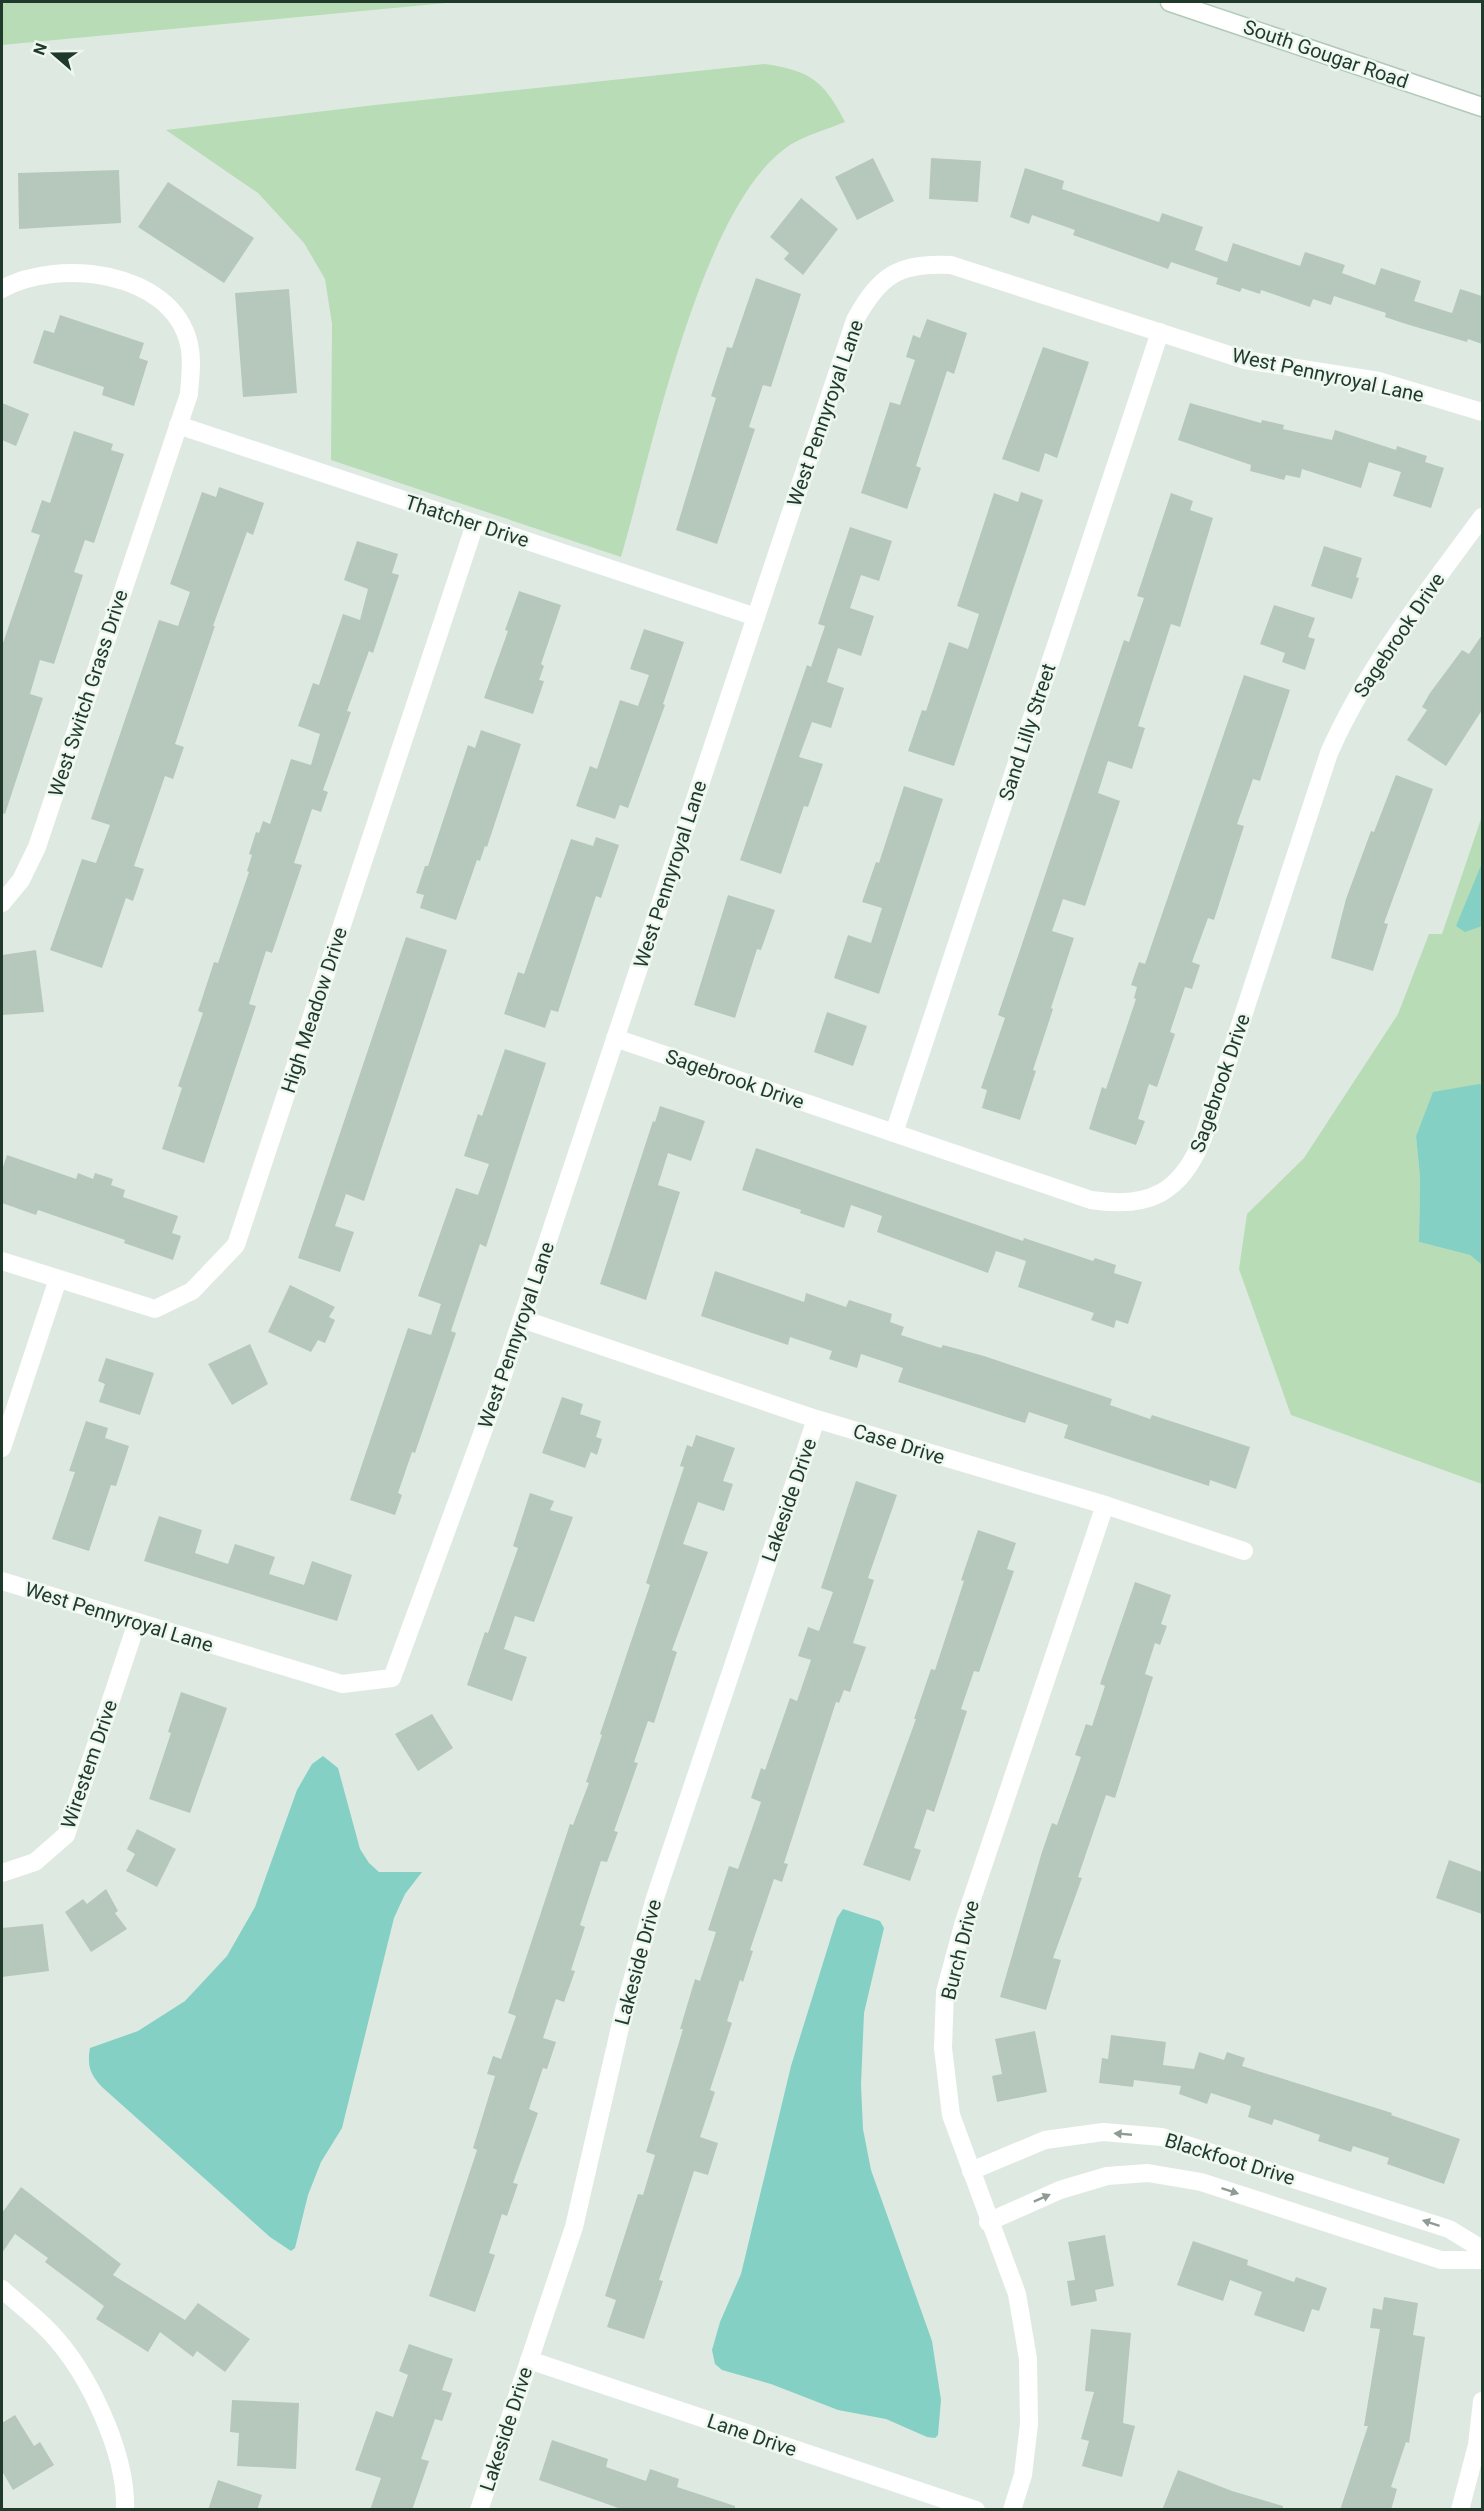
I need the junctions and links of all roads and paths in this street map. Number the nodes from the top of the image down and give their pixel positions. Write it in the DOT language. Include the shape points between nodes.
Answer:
graph roads {
  1 [pos="1170,2"];
  2 [pos="1482,107"];
  3 [pos="2,289"];
  4 [pos="1160,332"];
  5 [pos="1482,412"];
  6 [pos="178,425"];
  7 [pos="1482,517"];
  8 [pos="475,524"];
  9 [pos="756,617"];
  10 [pos="2,903"];
  11 [pos="615,1038"];
  12 [pos="894,1133"];
  13 [pos="2,1261"];
  14 [pos="57,1279"];
  15 [pos="522,1319"];
  16 [pos="816,1419"];
  17 [pos="2,1448"];
  18 [pos="1105,1505"];
  19 [pos="1244,1551"];
  20 [pos="2,1581"];
  21 [pos="137,1622"];
  22 [pos="2,1873"];
  23 [pos="971,2171"];
  24 [pos="988,2222"];
  25 [pos="1482,2249"];
  26 [pos="1482,2260"];
  27 [pos="2,2289"];
  28 [pos="529,2360"];
  29 [pos="1482,2401"];
  30 [pos="125,2510"];
  31 [pos="479,2510"];
  32 [pos="976,2510"];
  33 [pos="1012,2510"];
  34 [pos="1460,2510"];
  1 -- 2 [label="street, South Gougar Road"];
  3 -- 6 [label="street, West Switch Grass Drive" via="31,276 85,272 116,278 161,301 179,321 189,342 192,363 189,394"];
  4 -- 5 [label="street, West Pennyroyal Lane" via="1245,360 1379,381"];
  4 -- 9 [label="street, West Pennyroyal Lane" via="951,265 907,268 888,276 870,294 855,320"];
  4 -- 12 [label="street, Sand Lilly Street"];
  6 -- 8 [label="street, Thatcher Drive"];
  6 -- 10 [label="street, West Switch Grass Drive" via="37,847 21,880"];
  7 -- 12 [label="street, Sagebrook Drive" via="1366,680 1345,716 1329,753 1203,1138 1193,1163 1178,1181 1137,1202 1091,1200"];
  8 -- 9 [label="street, Thatcher Drive"];
  8 -- 14 [label="street, High Meadow Drive" via="236,1245 192,1291 155,1308"];
  9 -- 11 [label="street, West Pennyroyal Lane"];
  11 -- 12 [label="street, Sagebrook Drive"];
  11 -- 15 [label="street, West Pennyroyal Lane"];
  13 -- 14 [label="street, High Meadow Drive"];
  14 -- 17 [label="street"];
  15 -- 16 [label="street, Case Drive"];
  15 -- 21 [label="street, West Pennyroyal Lane" via="392,1678 342,1684"];
  16 -- 18 [label="street, Case Drive"];
  16 -- 28 [label="street, Lakeside Drive" via="655,1898 624,2010 574,2227"];
  18 -- 19 [label="street, Case Drive"];
  18 -- 23 [label="street, Burch Drive" via="963,1925 945,1992 943,2048 951,2115"];
  20 -- 21 [label="street, West Pennyroyal Lane"];
  21 -- 22 [label="street, Wirestem Drive" via="66,1835 35,1862"];
  23 -- 24 [label="street, Burch Drive"];
  25 -- 23 [label="street, Blackfoot Drive, one-way" via="1449,2229 1162,2137 1103,2132 1045,2140"];
  24 -- 26 [label="street, Blackfoot Drive, one-way" via="1070,2187 1107,2176 1148,2173 1201,2181 1441,2260"];
  24 -- 33 [label="street, Burch Drive" via="1017,2294 1028,2359 1029,2424 1023,2475"];
  27 -- 30 [label="street" via="50,2332 90,2388 117,2452 126,2492"];
  28 -- 31 [label="street, Lakeside Drive"];
  28 -- 32 [label="street, Lane Drive"];
  29 -- 34 [label="street" via="1477,2445"];
}
